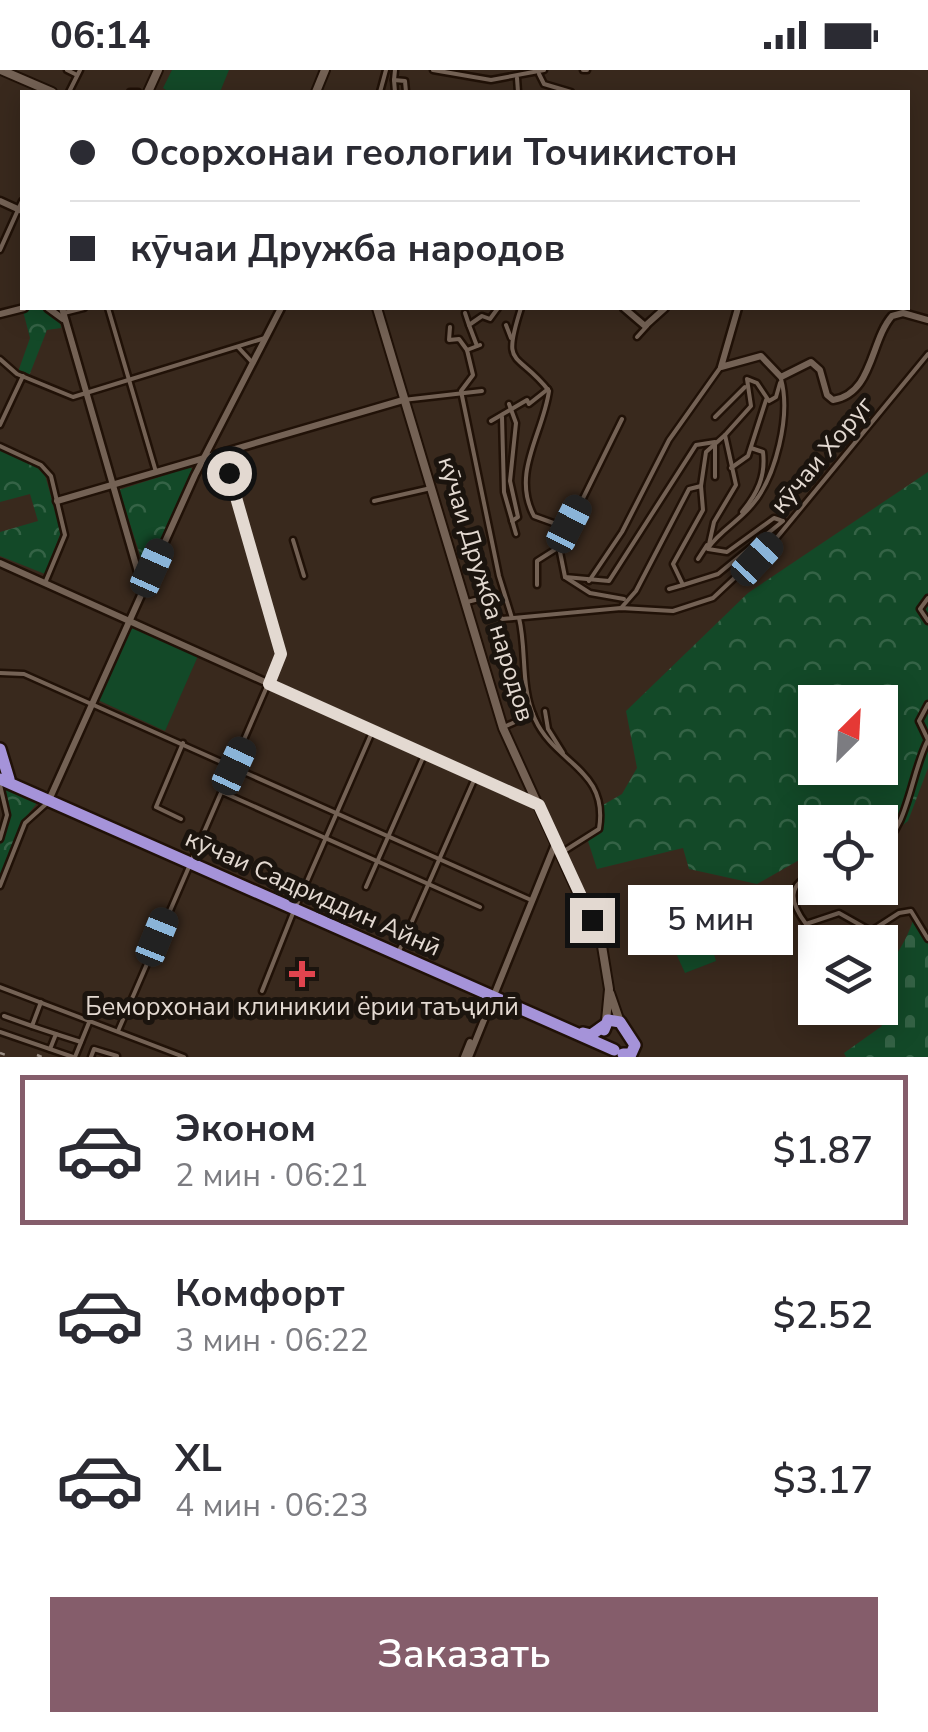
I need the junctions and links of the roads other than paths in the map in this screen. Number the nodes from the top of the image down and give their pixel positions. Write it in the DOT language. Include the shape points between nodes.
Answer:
graph roads {
  1 [pos="4,70"];
  2 [pos="67,70"];
  3 [pos="394,70"];
  4 [pos="433,70"];
  5 [pos="78,72"];
  6 [pos="536,72"];
  7 [pos="517,78"];
  8 [pos="394,80"];
  9 [pos="0,83"];
  10 [pos="48,90"];
  11 [pos="396,90"];
  12 [pos="406,90"];
  13 [pos="518,90"];
  14 [pos="564,90"];
  15 [pos="20,209"];
  16 [pos="0,250"];
  17 [pos="51,310"];
  18 [pos="62,310"];
  19 [pos="109,310"];
  20 [pos="280,310"];
  21 [pos="378,310"];
  22 [pos="497,310"];
  23 [pos="521,310"];
  24 [pos="627,310"];
  25 [pos="663,310"];
  26 [pos="737,310"];
  27 [pos="465,313"];
  28 [pos="928,320"];
  29 [pos="66,322"];
  30 [pos="469,325"];
  31 [pos="506,325"];
  32 [pos="647,326"];
  33 [pos="450,328"];
  34 [pos="637,337"];
  35 [pos="265,338"];
  36 [pos="510,338"];
  37 [pos="508,346"];
  38 [pos="238,347"];
  39 [pos="467,350"];
  40 [pos="928,354"];
  41 [pos="0,359"];
  42 [pos="251,362"];
  43 [pos="721,367"];
  44 [pos="22,376"];
  45 [pos="781,378"];
  46 [pos="130,381"];
  47 [pos="745,387"];
  48 [pos="548,389"];
  49 [pos="461,391"];
  50 [pos="482,391"];
  51 [pos="86,393"];
  52 [pos="403,400"];
  53 [pos="766,400"];
  54 [pos="510,406"];
  55 [pos="715,417"];
  56 [pos="502,418"];
  57 [pos="622,419"];
  58 [pos="491,421"];
  59 [pos="0,425"];
  60 [pos="725,434"];
  61 [pos="716,442"];
  62 [pos="214,443"];
  63 [pos="0,446"];
  64 [pos="750,448"];
  65 [pos="224,452"];
  66 [pos="206,458"];
  67 [pos="188,463"];
  68 [pos="730,468"];
  69 [pos="156,472"];
  70 [pos="197,472"];
  71 [pos="714,477"];
  72 [pos="488,480"];
  73 [pos="480,482"];
  74 [pos="113,485"];
  75 [pos="702,486"];
  76 [pos="431,488"];
  77 [pos="58,502"];
  78 [pos="374,502"];
  79 [pos="736,519"];
  80 [pos="512,520"];
  81 [pos="785,522"];
  82 [pos="567,528"];
  83 [pos="552,532"];
  84 [pos="516,534"];
  85 [pos="293,540"];
  86 [pos="559,546"];
  87 [pos="707,547"];
  88 [pos="698,559"];
  89 [pos="0,563"];
  90 [pos="138,566"];
  91 [pos="152,568"];
  92 [pos="304,576"];
  93 [pos="565,576"];
  94 [pos="589,581"];
  95 [pos="46,583"];
  96 [pos="144,585"];
  97 [pos="537,585"];
  98 [pos="682,586"];
  99 [pos="668,589"];
  100 [pos="625,598"];
  101 [pos="928,598"];
  102 [pos="462,604"];
  103 [pos="621,608"];
  104 [pos="516,618"];
  105 [pos="128,620"];
  106 [pos="928,621"];
  107 [pos="0,672"];
  108 [pos="269,684"];
  109 [pos="91,704"];
  110 [pos="928,704"];
  111 [pos="544,711"];
  112 [pos="534,714"];
  113 [pos="503,728"];
  114 [pos="373,730"];
  115 [pos="928,740"];
  116 [pos="182,743"];
  117 [pos="0,748"];
  118 [pos="425,753"];
  119 [pos="566,757"];
  120 [pos="234,766"];
  121 [pos="475,778"];
  122 [pos="2,780"];
  123 [pos="532,791"];
  124 [pos="222,792"];
  125 [pos="44,796"];
  126 [pos="519,797"];
  127 [pos="539,805"];
  128 [pos="36,811"];
  129 [pos="338,811"];
  130 [pos="180,819"];
  131 [pos="898,826"];
  132 [pos="389,834"];
  133 [pos="326,838"];
  134 [pos="0,839"];
  135 [pos="556,855"];
  136 [pos="440,858"];
  137 [pos="190,861"];
  138 [pos="377,861"];
  139 [pos="798,882"];
  140 [pos="428,884"];
  141 [pos="0,886"];
  142 [pos="366,887"];
  143 [pos="532,900"];
  144 [pos="296,907"];
  145 [pos="480,907"];
  146 [pos="928,939"];
  147 [pos="398,954"];
  148 [pos="0,987"];
  149 [pos="262,990"];
  150 [pos="609,990"];
  151 [pos="490,995"];
  152 [pos="40,1002"];
  153 [pos="4,1016"];
  154 [pos="90,1020"];
  155 [pos="620,1022"];
  156 [pos="605,1023"];
  157 [pos="32,1026"];
  158 [pos="118,1031"];
  159 [pos="0,1032"];
  160 [pos="56,1034"];
  161 [pos="81,1042"];
  162 [pos="50,1049"];
  163 [pos="625,1052"];
  164 [pos="117,1056"];
  165 [pos="74,1057"];
  166 [pos="91,1057"];
  167 [pos="184,1057"];
  168 [pos="466,1057"];
  1 -- 9 [label="street"];
  1 -- 10 [label="main road"];
  2 -- 5 [label="street"];
  3 -- 8 [label="street"];
  4 -- 7 [label="street"];
  6 -- 7 [label="street"];
  6 -- 14 [label="street" via="544,84"];
  7 -- 13 [label="street"];
  8 -- 11 [label="street"];
  8 -- 12 [label="street" via="405,81"];
  15 -- 16 [label="street"];
  17 -- 29 [label="street"];
  18 -- 29 [label="street"];
  19 -- 46 [label="street"];
  20 -- 35 [label="street"];
  21 -- 52 [label="main road, кӯчаи Дружба народов"];
  22 -- 30 [label="street" via="490,320 482,316"];
  23 -- 36 [label="street"];
  24 -- 32 [label="street"];
  25 -- 32 [label="street"];
  26 -- 43 [label="street"];
  27 -- 30 [label="street"];
  28 -- 45 [label="street" via="903,312 892,316 869,371 841,399 827,395 814,363"];
  29 -- 51 [label="street"];
  30 -- 39 [label="street" via="478,345"];
  31 -- 36 [label="street"];
  32 -- 34 [label="street"];
  33 -- 39 [label="street" via="449,340"];
  35 -- 38 [label="street"];
  35 -- 42 [label="street"];
  36 -- 37 [label="street"];
  36 -- 48 [label="street" via="518,364"];
  38 -- 42 [label="street"];
  38 -- 46 [label="street"];
  39 -- 49 [label="street" via="473,374"];
  40 -- 81 [label="street, кӯчаи Хоруг"];
  41 -- 44 [label="street"];
  42 -- 62 [label="street"];
  43 -- 45 [label="street" via="761,356"];
  43 -- 94 [label="street" via="669,440"];
  44 -- 51 [label="street" via="66,396"];
  44 -- 59 [label="street"];
  45 -- 53 [label="street" via="774,399"];
  45 -- 79 [label="street" via="783,418 768,474 754,504"];
  46 -- 51 [label="street"];
  46 -- 69 [label="street"];
  47 -- 53 [label="street" via="753,379"];
  47 -- 55 [label="street"];
  47 -- 60 [label="street" via="751,406"];
  48 -- 54 [label="street" via="529,404"];
  48 -- 82 [label="street" via="527,464 527,498 534,516"];
  49 -- 50 [label="street"];
  49 -- 52 [label="street"];
  49 -- 73 [label="street"];
  51 -- 74 [label="street"];
  52 -- 65 [label="street"];
  52 -- 76 [label="main road, кӯчаи Дружба народов"];
  53 -- 64 [label="street"];
  54 -- 56 [label="street"];
  54 -- 80 [label="street" via="516,422 510,486 518,517"];
  56 -- 58 [label="street"];
  56 -- 80 [label="street" via="503,484"];
  57 -- 82 [label="street"];
  60 -- 61 [label="street"];
  60 -- 68 [label="street"];
  61 -- 71 [label="street"];
  61 -- 75 [label="street" via="706,452"];
  61 -- 94 [label="street" via="693,448 610,580"];
  62 -- 65 [label="street"];
  62 -- 66 [label="street"];
  63 -- 77 [label="street" via="44,466"];
  64 -- 68 [label="street"];
  64 -- 79 [label="street" via="763,452 763,472"];
  65 -- 66 [label="street"];
  65 -- 108 [label="street" via="281,654"];
  66 -- 67 [label="street"];
  66 -- 70 [label="street"];
  67 -- 69 [label="street"];
  67 -- 70 [label="street"];
  68 -- 87 [label="street" via="736,486"];
  69 -- 74 [label="street"];
  70 -- 91 [label="street"];
  72 -- 73 [label="street"];
  73 -- 104 [label="street"];
  74 -- 77 [label="street"];
  74 -- 90 [label="street"];
  75 -- 98 [label="street" via="701,514 673,564"];
  75 -- 100 [label="street" via="688,489 636,592"];
  76 -- 78 [label="street"];
  76 -- 102 [label="main road, кӯчаи Дружба народов"];
  77 -- 95 [label="street" via="65,538"];
  79 -- 87 [label="street"];
  80 -- 84 [label="street"];
  81 -- 87 [label="street" via="774,518 727,552"];
  81 -- 98 [label="street" via="718,574"];
  81 -- 103 [label="street, кӯчаи Хоруг" via="757,559 709,601 673,611"];
  82 -- 86 [label="street"];
  83 -- 86 [label="street"];
  85 -- 92 [label="street"];
  86 -- 93 [label="street"];
  86 -- 97 [label="street" via="536,562"];
  87 -- 88 [label="street"];
  89 -- 95 [label="street"];
  90 -- 91 [label="street"];
  90 -- 96 [label="street"];
  91 -- 96 [label="street"];
  93 -- 94 [label="street"];
  93 -- 100 [label="street" via="590,593"];
  95 -- 105 [label="street"];
  96 -- 105 [label="street"];
  98 -- 99 [label="street"];
  100 -- 103 [label="street"];
  101 -- 106 [label="street" via="920,612"];
  102 -- 104 [label="street, кӯчаи Хоруг" via="483,598 502,619"];
  102 -- 113 [label="main road, кӯчаи Дружба народов"];
  103 -- 104 [label="street, кӯчаи Хоруг"];
  104 -- 112 [label="street"];
  105 -- 108 [label="street"];
  105 -- 109 [label="street"];
  107 -- 109 [label="street" via="16,671"];
  108 -- 114 [label="street"];
  108 -- 120 [label="street"];
  109 -- 116 [label="street"];
  109 -- 125 [label="street"];
  110 -- 115 [label="street" via="919,722"];
  111 -- 119 [label="street"];
  112 -- 113 [label="street"];
  112 -- 119 [label="street"];
  113 -- 123 [label="main road, кӯчаи Дружба народов"];
  114 -- 118 [label="street"];
  114 -- 129 [label="street"];
  115 -- 131 [label="street"];
  116 -- 120 [label="street"];
  116 -- 130 [label="street" via="156,807"];
  117 -- 122 [label="highway"];
  118 -- 121 [label="street"];
  118 -- 132 [label="street"];
  119 -- 135 [label="street" via="596,791 600,827"];
  120 -- 124 [label="street"];
  120 -- 129 [label="street"];
  121 -- 126 [label="street"];
  121 -- 136 [label="street"];
  122 -- 125 [label="highway, кӯчаи Садриддин Айнӣ"];
  122 -- 134 [label="street" via="8,816"];
  123 -- 126 [label="main road"];
  123 -- 127 [label="main road, кӯчаи Дружба народов"];
  124 -- 133 [label="street"];
  124 -- 137 [label="street"];
  125 -- 128 [label="street"];
  125 -- 128 [label="street"];
  125 -- 137 [label="highway, кӯчаи Садриддин Айнӣ"];
  126 -- 127 [label="street"];
  127 -- 135 [label="main road, кӯчаи Дружба народов"];
  128 -- 141 [label="street"];
  129 -- 132 [label="street"];
  129 -- 133 [label="street"];
  132 -- 136 [label="street"];
  132 -- 138 [label="street"];
  133 -- 138 [label="street"];
  133 -- 144 [label="street"];
  135 -- 143 [label="street"];
  135 -- 150 [label="main road, кӯчаи Дружба народов" via="602,946"];
  136 -- 140 [label="street"];
  136 -- 143 [label="street"];
  137 -- 144 [label="highway, кӯчаи Садриддин Айнӣ"];
  137 -- 158 [label="street"];
  138 -- 140 [label="street"];
  138 -- 142 [label="street"];
  139 -- 146 [label="street" via="794,904 806,924 839,913 871,931 911,911"];
  140 -- 145 [label="street"];
  140 -- 147 [label="street"];
  143 -- 151 [label="street"];
  144 -- 147 [label="highway, кӯчаи Садриддин Айнӣ"];
  144 -- 149 [label="street"];
  147 -- 151 [label="highway, кӯчаи Садриддин Айнӣ"];
  148 -- 152 [label="street"];
  150 -- 155 [label="main road"];
  150 -- 156 [label="main road"];
  151 -- 156 [label="highway, кӯчаи Садриддин Айнӣ" via="586,1035"];
  151 -- 163 [label="highway, кӯчаи Садриддин Айнӣ"];
  151 -- 168 [label="street"];
  152 -- 154 [label="street"];
  152 -- 157 [label="street"];
  153 -- 157 [label="street"];
  154 -- 158 [label="street"];
  154 -- 161 [label="street"];
  155 -- 156 [label="highway"];
  155 -- 163 [label="highway"];
  156 -- 163 [label="highway" via="605,1042"];
  157 -- 160 [label="street"];
  158 -- 167 [label="street"];
  159 -- 162 [label="street"];
  160 -- 161 [label="street"];
  160 -- 162 [label="street"];
  161 -- 165 [label="street"];
  162 -- 165 [label="street"];
  164 -- 166 [label="street" via="94,1048"];
}
